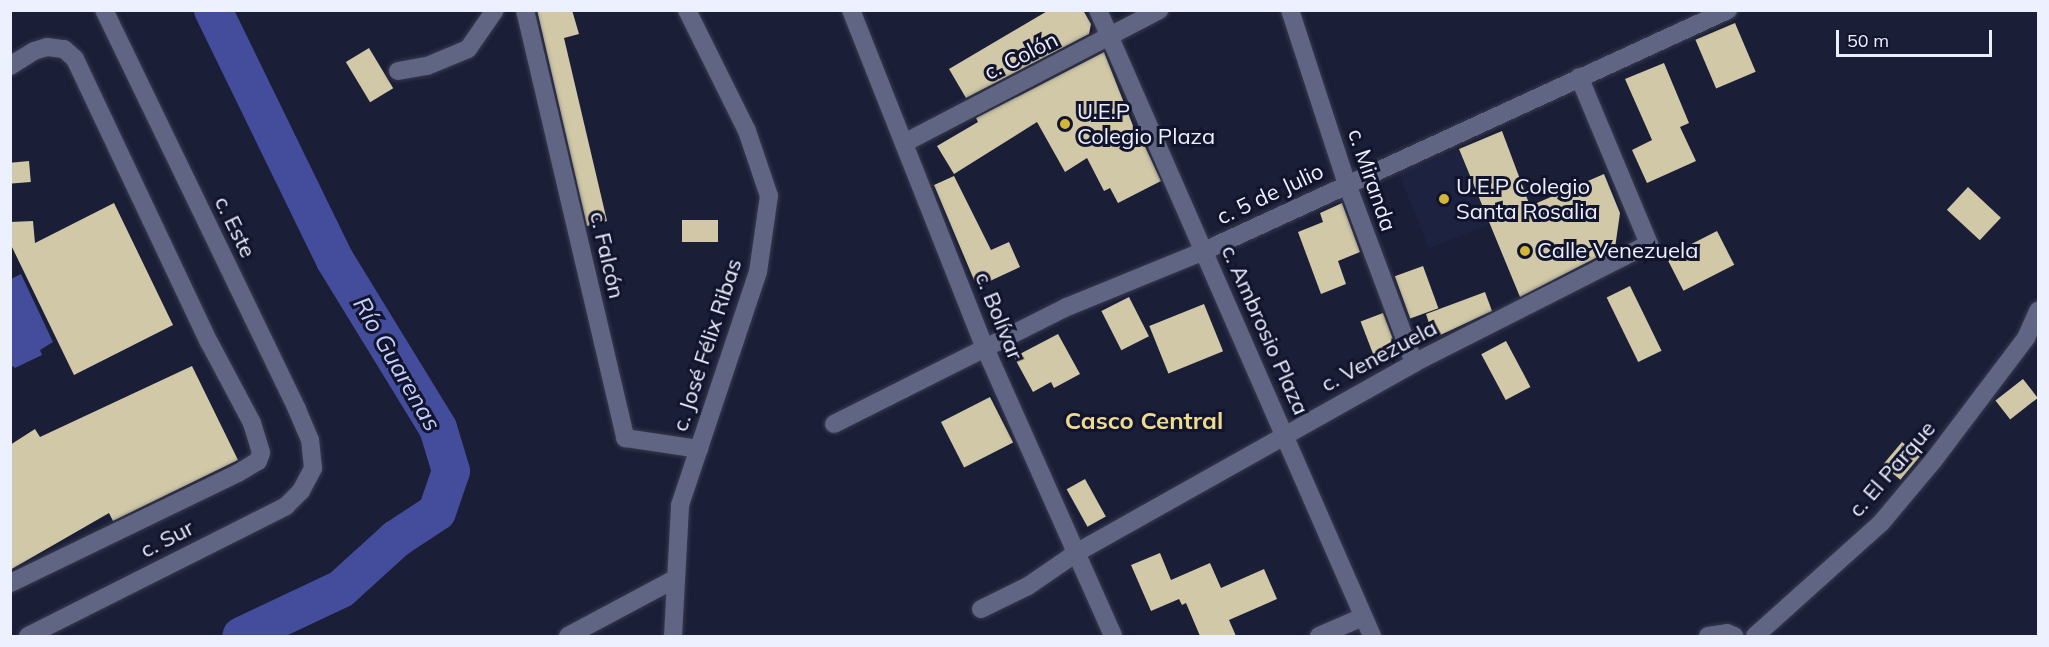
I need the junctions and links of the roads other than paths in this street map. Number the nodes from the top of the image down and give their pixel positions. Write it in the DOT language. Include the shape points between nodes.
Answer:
graph roads {
  1 [pos="104,10"];
  2 [pos="495,10"];
  3 [pos="525,10"];
  4 [pos="687,10"];
  5 [pos="851,10"];
  6 [pos="1098,10"];
  7 [pos="1160,10"];
  8 [pos="1290,10"];
  9 [pos="1728,10"];
  10 [pos="1110,38"];
  11 [pos="10,66"];
  12 [pos="398,71"];
  13 [pos="1579,77"];
  14 [pos="904,143"];
  15 [pos="1347,184"];
  16 [pos="1204,251"];
  17 [pos="2038,311"];
  18 [pos="985,348"];
  19 [pos="1414,363"];
  20 [pos="834,424"];
  21 [pos="1285,434"];
  22 [pos="699,449"];
  23 [pos="313,468"];
  24 [pos="1076,553"];
  25 [pos="673,580"];
  26 [pos="10,583"];
  27 [pos="981,609"];
  28 [pos="1364,617"];
  29 [pos="28,636"];
  30 [pos="568,636"];
  31 [pos="673,636"];
  32 [pos="1113,636"];
  33 [pos="1319,636"];
  34 [pos="1372,636"];
  35 [pos="1708,636"];
  36 [pos="1734,636"];
  37 [pos="1755,636"];
  1 -- 23 [label="street, c. Este" via="297,409 310,440"];
  2 -- 12 [label="street" via="468,49 428,66"];
  3 -- 22 [label="street, c. Falcón" via="625,438"];
  4 -- 22 [label="street, c. José Félix Ribas" via="747,131 769,196 758,272"];
  5 -- 14 [label="street, c. Bolívar"];
  6 -- 10 [label="street, c. Ambrosio Plaza"];
  7 -- 10 [label="street, c. Colón"];
  8 -- 15 [label="street, c. Miranda"];
  9 -- 13 [label="street, c. 5 de Julio"];
  10 -- 14 [label="street, c. Colón"];
  10 -- 16 [label="street, c. Ambrosio Plaza"];
  11 -- 26 [label="street" via="34,51 48,48 64,49 75,59 209,342 252,423 261,453 258,461 238,474"];
  13 -- 15 [label="street, c. 5 de Julio"];
  13 -- 19 [label="street, c. Venezuela" via="1649,243"];
  14 -- 18 [label="street, c. Bolívar"];
  15 -- 16 [label="street, c. 5 de Julio"];
  15 -- 19 [label="street, c. Miranda"];
  16 -- 18 [label="street, c. 5 de Julio" via="1067,307"];
  16 -- 21 [label="street, c. Ambrosio Plaza"];
  17 -- 37 [label="street, c. El Parque" via="2026,338 1881,523"];
  18 -- 20 [label="street, c. 5 de Julio"];
  18 -- 24 [label="street, c. Bolívar"];
  19 -- 21 [label="street, c. Venezuela"];
  21 -- 24 [label="street, c. Venezuela"];
  21 -- 28 [label="street, c. Ambrosio Plaza"];
  22 -- 25 [label="street, c. José Félix Ribas" via="680,505"];
  23 -- 29 [label="street, c. Sur" via="301,491 286,506"];
  24 -- 27 [label="street, c. Venezuela" via="1028,586"];
  24 -- 32 [label="street, c. Bolívar"];
  25 -- 30 [label="street"];
  25 -- 31 [label="street, c. José Félix Ribas"];
  28 -- 33 [label="street"];
  28 -- 34 [label="street, c. Ambrosio Plaza"];
  35 -- 36 [label="street"];
}
